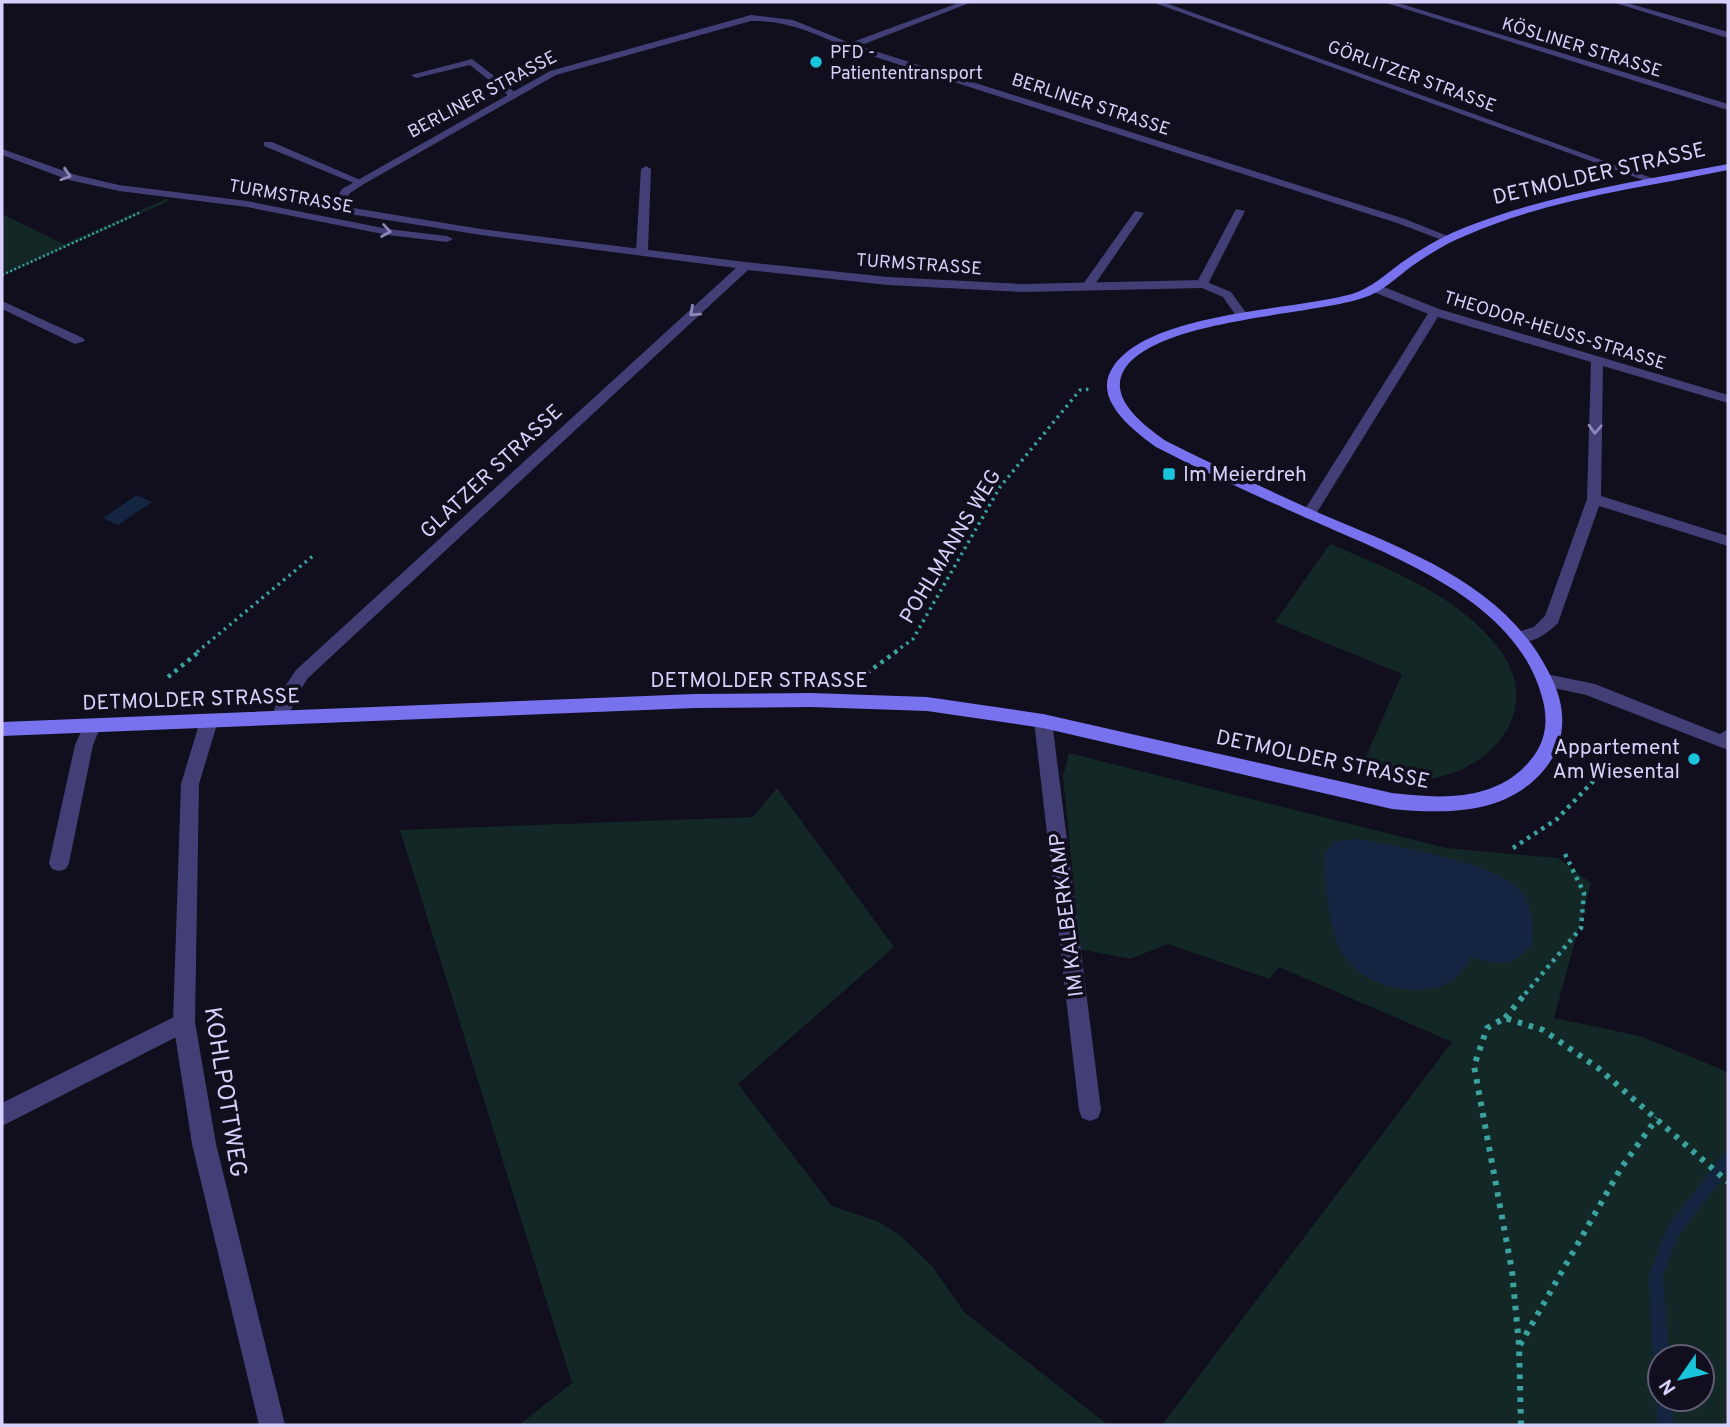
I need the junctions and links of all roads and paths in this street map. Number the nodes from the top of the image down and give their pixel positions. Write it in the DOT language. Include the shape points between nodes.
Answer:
graph roads {
  1 [pos="968,2"];
  2 [pos="1156,2"];
  3 [pos="1387,2"];
  4 [pos="1616,2"];
  5 [pos="1728,35"];
  6 [pos="850,46"];
  7 [pos="415,75"];
  8 [pos="513,95"];
  9 [pos="1728,107"];
  10 [pos="268,144"];
  11 [pos="2,152"];
  12 [pos="1728,167"];
  13 [pos="646,169"];
  14 [pos="360,181"];
  15 [pos="1658,182"];
  16 [pos="177,196"];
  17 [pos="342,197"];
  18 [pos="1240,211"];
  19 [pos="1139,213"];
  20 [pos="1449,239"];
  21 [pos="580,243"];
  22 [pos="642,251"];
  23 [pos="745,267"];
  24 [pos="2,275"];
  25 [pos="1202,284"];
  26 [pos="1087,287"];
  27 [pos="1375,288"];
  28 [pos="2,305"];
  29 [pos="1435,312"];
  30 [pos="1243,317"];
  31 [pos="79,341"];
  32 [pos="1597,361"];
  33 [pos="1092,389"];
  34 [pos="1728,399"];
  35 [pos="1594,499"];
  36 [pos="1309,514"];
  37 [pos="1728,541"];
  38 [pos="314,555"];
  39 [pos="1520,637"];
  40 [pos="168,677"];
  41 [pos="1546,680"];
  42 [pos="853,682"];
  43 [pos="281,718"];
  44 [pos="209,721"];
  45 [pos="1043,721"];
  46 [pos="92,726"];
  47 [pos="2,729"];
  48 [pos="1728,736"];
  49 [pos="1601,773"];
  50 [pos="1513,848"];
  51 [pos="1564,854"];
  52 [pos="59,863"];
  53 [pos="1505,1018"];
  54 [pos="184,1022"];
  55 [pos="1090,1110"];
  56 [pos="2,1115"];
  57 [pos="1657,1118"];
  58 [pos="1728,1182"];
  59 [pos="1519,1345"];
  60 [pos="272,1425"];
  61 [pos="1521,1425"];
  1 -- 6 [label="street"];
  2 -- 15 [label="street, GÖRLITZER STRASSE"];
  3 -- 9 [label="street, KÖSLINER STRASSE"];
  4 -- 5 [label="street"];
  6 -- 8 [label="street, BERLINER STRASSE" via="787,18 751,18 566,68"];
  6 -- 20 [label="street, BERLINER STRASSE"];
  7 -- 8 [label="street" via="472,62"];
  8 -- 14 [label="street, BERLINER STRASSE"];
  10 -- 14 [label="street"];
  11 -- 16 [label="street, TURMSTRASSE, one-way" via="73,178"];
  12 -- 15 [label="main road, DETMOLDER STRASSE"];
  13 -- 22 [label="street"];
  14 -- 17 [label="street, BERLINER STRASSE"];
  15 -- 20 [label="main road, DETMOLDER STRASSE" via="1534,207"];
  16 -- 21 [label="street, TURMSTRASSE, one-way" via="455,240"];
  16 -- 24 [label="path"];
  17 -- 21 [label="street, TURMSTRASSE" via="342,206 350,211 390,219"];
  18 -- 25 [label="street"];
  19 -- 26 [label="street"];
  20 -- 27 [label="main road, DETMOLDER STRASSE"];
  21 -- 22 [label="street, TURMSTRASSE"];
  22 -- 23 [label="street, TURMSTRASSE"];
  23 -- 26 [label="street, TURMSTRASSE" via="888,281"];
  23 -- 43 [label="street, GLATZER STRASSE, one-way" via="302,674 287,697"];
  25 -- 26 [label="street, TURMSTRASSE"];
  25 -- 30 [label="street, TURMSTRASSE" via="1218,287 1230,296"];
  27 -- 29 [label="street, THEODOR-HEUSS-STRASSE"];
  27 -- 30 [label="main road, DETMOLDER STRASSE" via="1359,296"];
  28 -- 31 [label="street"];
  29 -- 32 [label="street, THEODOR-HEUSS-STRASSE"];
  29 -- 36 [label="street"];
  30 -- 36 [label="main road, DETMOLDER STRASSE" via="1148,343 1129,355 1112,384 1119,404 1137,426 1161,444"];
  32 -- 34 [label="street, THEODOR-HEUSS-STRASSE"];
  32 -- 35 [label="street, one-way"];
  33 -- 42 [label="path, POHLMANNS WEG" via="1080,390 1000,487 913,639"];
  35 -- 37 [label="street"];
  35 -- 39 [label="street" via="1552,619 1540,631"];
  36 -- 39 [label="main road, DETMOLDER STRASSE" via="1437,572 1483,603"];
  38 -- 40 [label="path"];
  39 -- 41 [label="main road, DETMOLDER STRASSE"];
  41 -- 45 [label="main road, DETMOLDER STRASSE" via="1557,727 1548,751 1533,771 1508,792 1476,802 1436,806 1392,801"];
  41 -- 48 [label="street" via="1588,689 1726,744"];
  43 -- 44 [label="main road, DETMOLDER STRASSE"];
  43 -- 45 [label="main road, DETMOLDER STRASSE" via="811,700 927,704"];
  44 -- 46 [label="main road, DETMOLDER STRASSE"];
  44 -- 54 [label="street, KOHLPOTTWEG" via="190,784"];
  45 -- 55 [label="street, IM KALBERKAMP"];
  46 -- 47 [label="main road, DETMOLDER STRASSE"];
  46 -- 52 [label="street"];
  49 -- 50 [label="path" via="1557,819"];
  51 -- 53 [label="path" via="1584,893 1581,928"];
  53 -- 57 [label="path" via="1543,1030 1598,1068"];
  53 -- 59 [label="path" via="1487,1028 1474,1066 1512,1271"];
  54 -- 56 [label="street"];
  54 -- 60 [label="street, KOHLPOTTWEG" via="204,1144"];
  57 -- 58 [label="path"];
  57 -- 59 [label="path" via="1621,1168"];
  59 -- 61 [label="path"];
}
